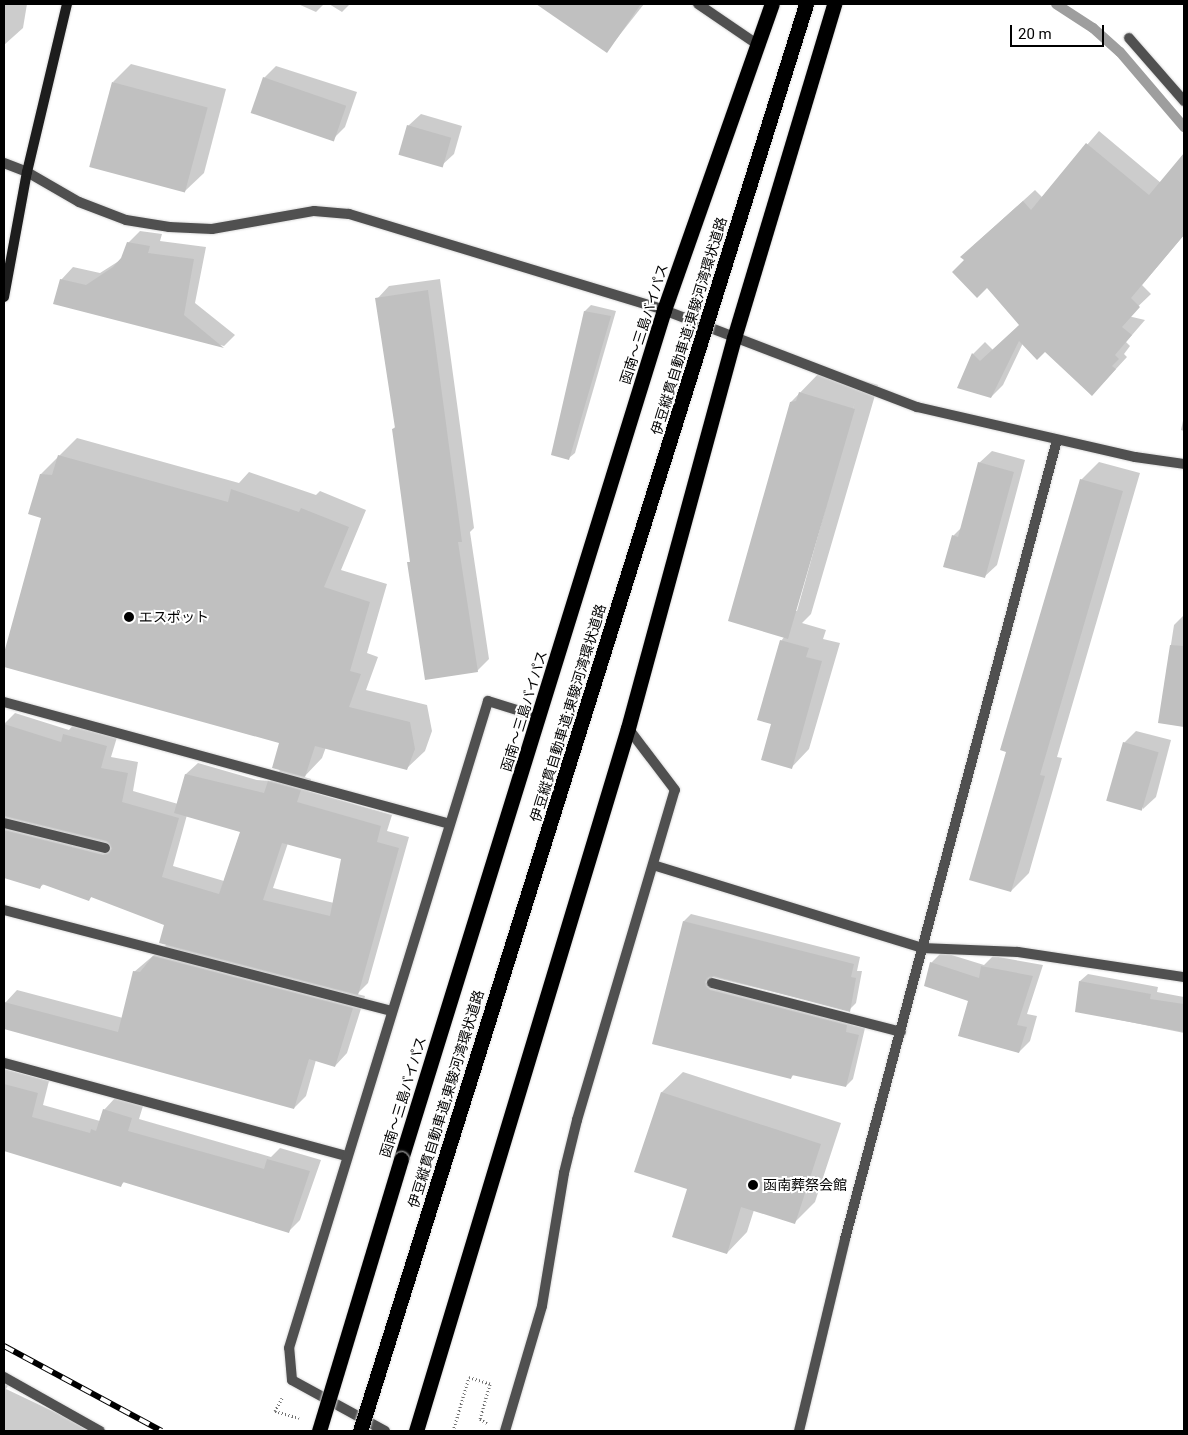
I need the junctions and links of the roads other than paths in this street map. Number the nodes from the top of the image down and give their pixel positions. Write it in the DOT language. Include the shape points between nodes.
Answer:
graph roads {
  1 [pos="67,4"];
  2 [pos="698,4"];
  3 [pos="772,4"];
  4 [pos="806,4"];
  5 [pos="834,4"];
  6 [pos="1129,38"];
  7 [pos="758,46"];
  8 [pos="1184,101"];
  9 [pos="4,163"];
  10 [pos="27,172"];
  11 [pos="4,297"];
  12 [pos="664,310"];
  13 [pos="734,338"];
  14 [pos="1057,440"];
  15 [pos="1184,464"];
  16 [pos="4,702"];
  17 [pos="539,717"];
  18 [pos="628,728"];
  19 [pos="4,823"];
  20 [pos="450,824"];
  21 [pos="106,848"];
  22 [pos="653,865"];
  23 [pos="4,910"];
  24 [pos="922,948"];
  25 [pos="1184,977"];
  26 [pos="712,983"];
  27 [pos="391,1011"];
  28 [pos="900,1032"];
  29 [pos="4,1063"];
  30 [pos="346,1156"];
  31 [pos="4,1378"];
  32 [pos="100,1431"];
  33 [pos="319,1431"];
  34 [pos="360,1431"];
  35 [pos="386,1431"];
  36 [pos="416,1431"];
  37 [pos="505,1431"];
  38 [pos="799,1431"];
  1 -- 10 [label="street"];
  2 -- 7 [label="street"];
  3 -- 7 [label="highway, 函南～三島バイパス"];
  4 -- 34 [label="highway, 伊豆縦貫自動車道;東駿河湾環状道路, bridge"];
  5 -- 13 [label="highway"];
  6 -- 8 [label="street"];
  7 -- 12 [label="highway, 函南～三島バイパス"];
  9 -- 10 [label="street"];
  10 -- 11 [label="street"];
  10 -- 12 [label="street" via="89,205 126,220 169,227 212,229 333,210"];
  12 -- 13 [label="street"];
  12 -- 17 [label="highway, 函南～三島バイパス"];
  13 -- 14 [label="street" via="918,408"];
  13 -- 18 [label="highway"];
  14 -- 15 [label="street"];
  14 -- 24 [label="street"];
  16 -- 20 [label="street"];
  17 -- 20 [label="street" via="488,701"];
  17 -- 33 [label="highway, 函南～三島バイパス, bridge" via="400,1159"];
  18 -- 22 [label="street" via="675,790"];
  18 -- 36 [label="highway"];
  19 -- 21 [label="street"];
  20 -- 27 [label="street"];
  22 -- 24 [label="street"];
  22 -- 37 [label="street" via="575,1128 564,1173 542,1306"];
  23 -- 27 [label="street"];
  24 -- 25 [label="street" via="1018,952"];
  24 -- 28 [label="street"];
  26 -- 28 [label="street"];
  27 -- 30 [label="street"];
  28 -- 38 [label="street" via="845,1239"];
  29 -- 30 [label="street"];
  30 -- 35 [label="street" via="289,1348 292,1380"];
  31 -- 32 [label="street"];
}
